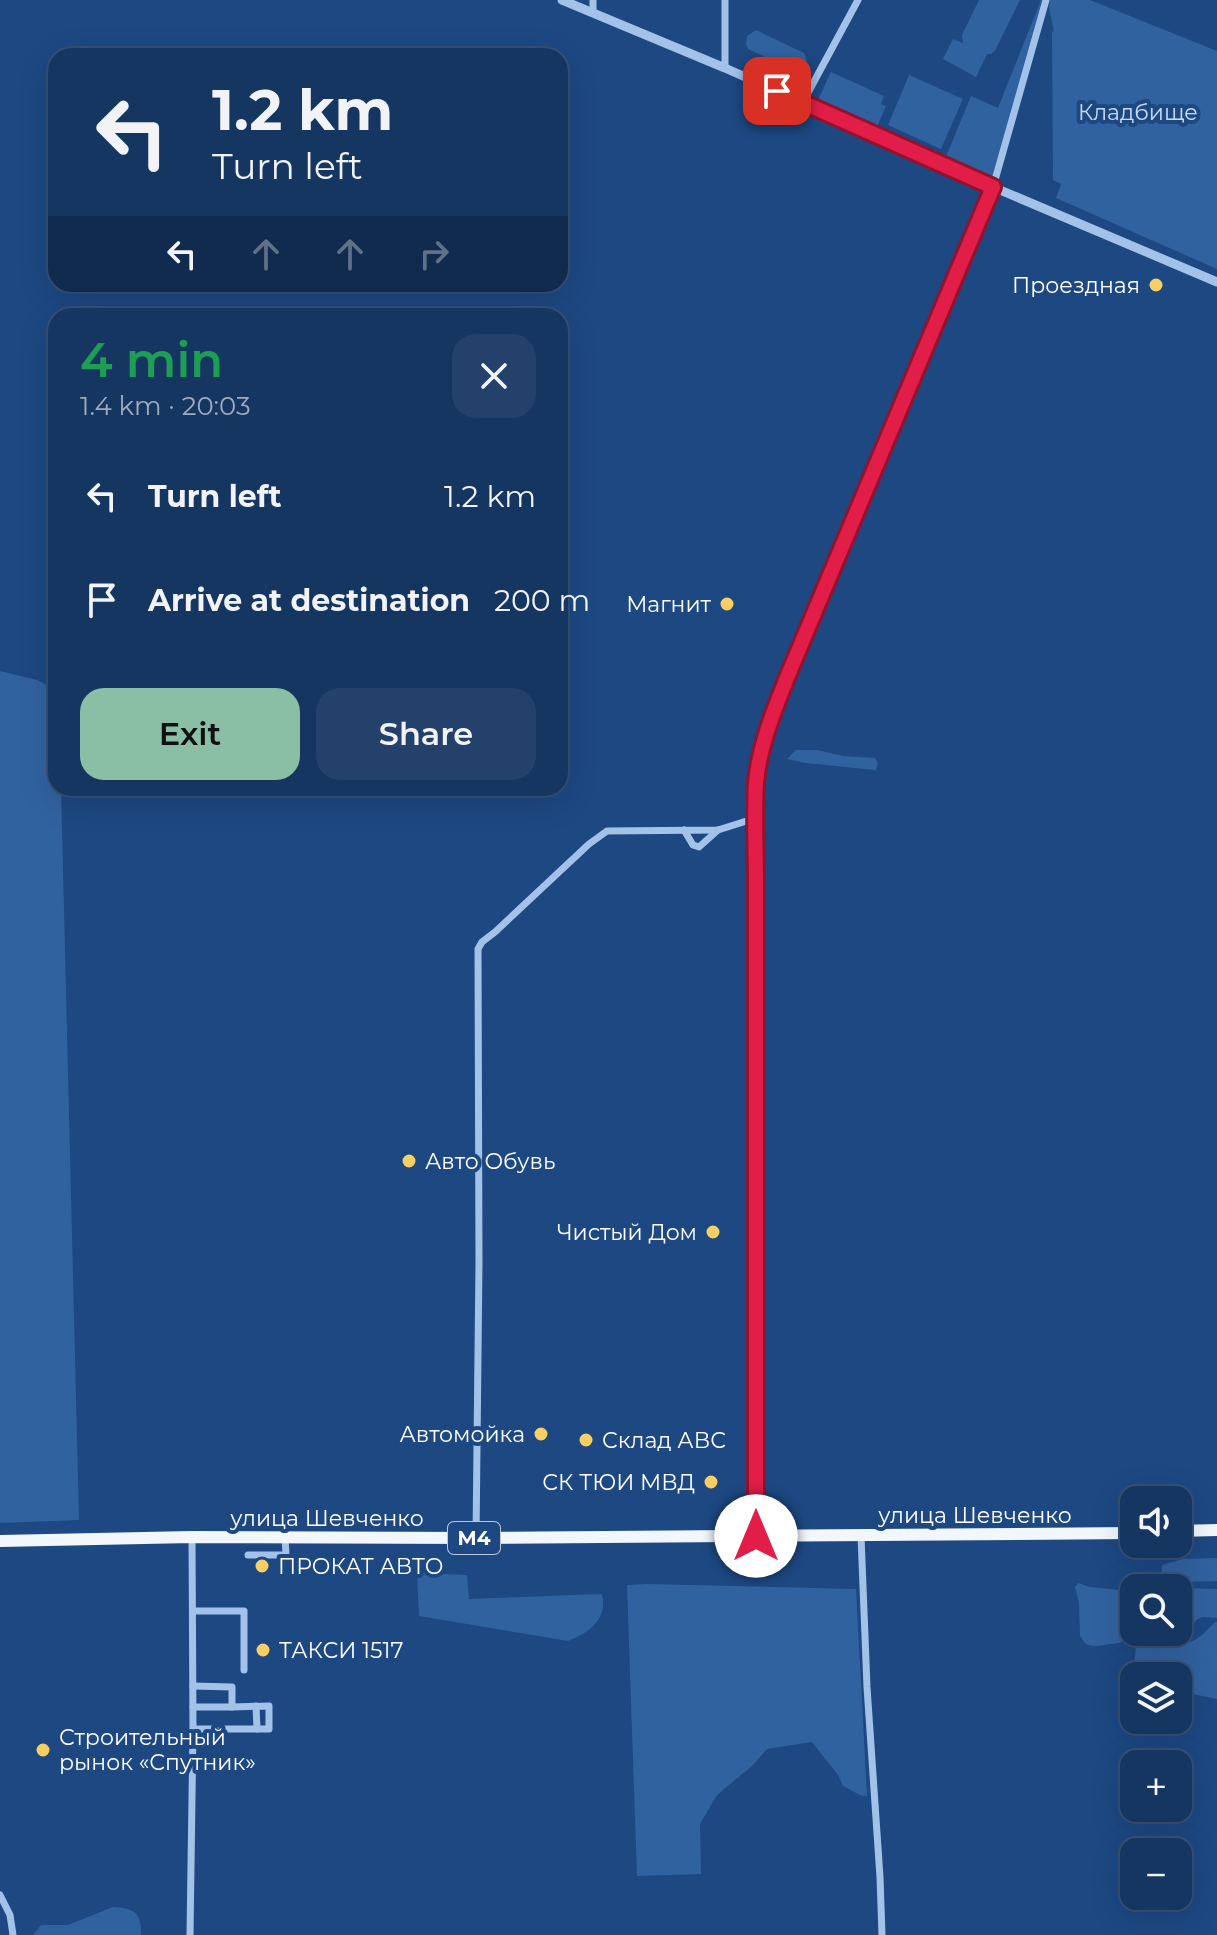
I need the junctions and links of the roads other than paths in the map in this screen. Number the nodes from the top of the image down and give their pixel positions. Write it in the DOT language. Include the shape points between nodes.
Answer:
graph roads {
  1 [pos="562,0"];
  2 [pos="593,0"];
  3 [pos="725,0"];
  4 [pos="858,0"];
  5 [pos="1046,0"];
  6 [pos="593,13"];
  7 [pos="725,68"];
  8 [pos="803,102"];
  9 [pos="993,187"];
  10 [pos="1217,282"];
  11 [pos="756,818"];
  12 [pos="684,830"];
  13 [pos="718,830"];
  14 [pos="1217,1530"];
  15 [pos="1192,1531"];
  16 [pos="1120,1533"];
  17 [pos="756,1536"];
  18 [pos="861,1536"];
  19 [pos="192,1537"];
  20 [pos="285,1537"];
  21 [pos="476,1538"];
  22 [pos="0,1541"];
  23 [pos="248,1555"];
  24 [pos="193,1611"];
  25 [pos="244,1670"];
  26 [pos="193,1686"];
  27 [pos="256,1706"];
  28 [pos="193,1707"];
  29 [pos="232,1707"];
  30 [pos="193,1729"];
  31 [pos="257,1729"];
  32 [pos="0,1895"];
  33 [pos="13,1935"];
  34 [pos="190,1935"];
  35 [pos="882,1935"];
  1 -- 6 [label="street"];
  2 -- 6 [label="street"];
  3 -- 7 [label="street"];
  4 -- 8 [label="street"];
  5 -- 9 [label="street"];
  6 -- 7 [label="street"];
  7 -- 8 [label="street"];
  8 -- 9 [label="street"];
  9 -- 10 [label="street"];
  9 -- 11 [label="street" via="773,714 756,782"];
  11 -- 13 [label="street"];
  11 -- 17 [label="street"];
  12 -- 13 [label="street"];
  12 -- 13 [label="street" via="699,847"];
  12 -- 21 [label="street" via="607,831 478,949"];
  14 -- 15 [label="highway"];
  16 -- 18 [label="highway, улица Шевченко / M4"];
  17 -- 18 [label="highway, улица Шевченко / M4"];
  17 -- 21 [label="highway, улица Шевченко / M4"];
  18 -- 35 [label="street"];
  19 -- 20 [label="highway, улица Шевченко / M4"];
  19 -- 22 [label="highway, улица Шевченко / M4"];
  19 -- 24 [label="street"];
  20 -- 21 [label="highway, улица Шевченко / M4"];
  20 -- 23 [label="street" via="286,1555"];
  24 -- 25 [label="street" via="244,1611"];
  24 -- 26 [label="street"];
  26 -- 28 [label="street"];
  26 -- 29 [label="street" via="232,1687"];
  27 -- 29 [label="street"];
  27 -- 31 [label="street"];
  27 -- 31 [label="street" via="269,1706 269,1729"];
  28 -- 29 [label="street"];
  28 -- 30 [label="street"];
  30 -- 31 [label="street"];
  30 -- 34 [label="street"];
  32 -- 33 [label="street"];
}
